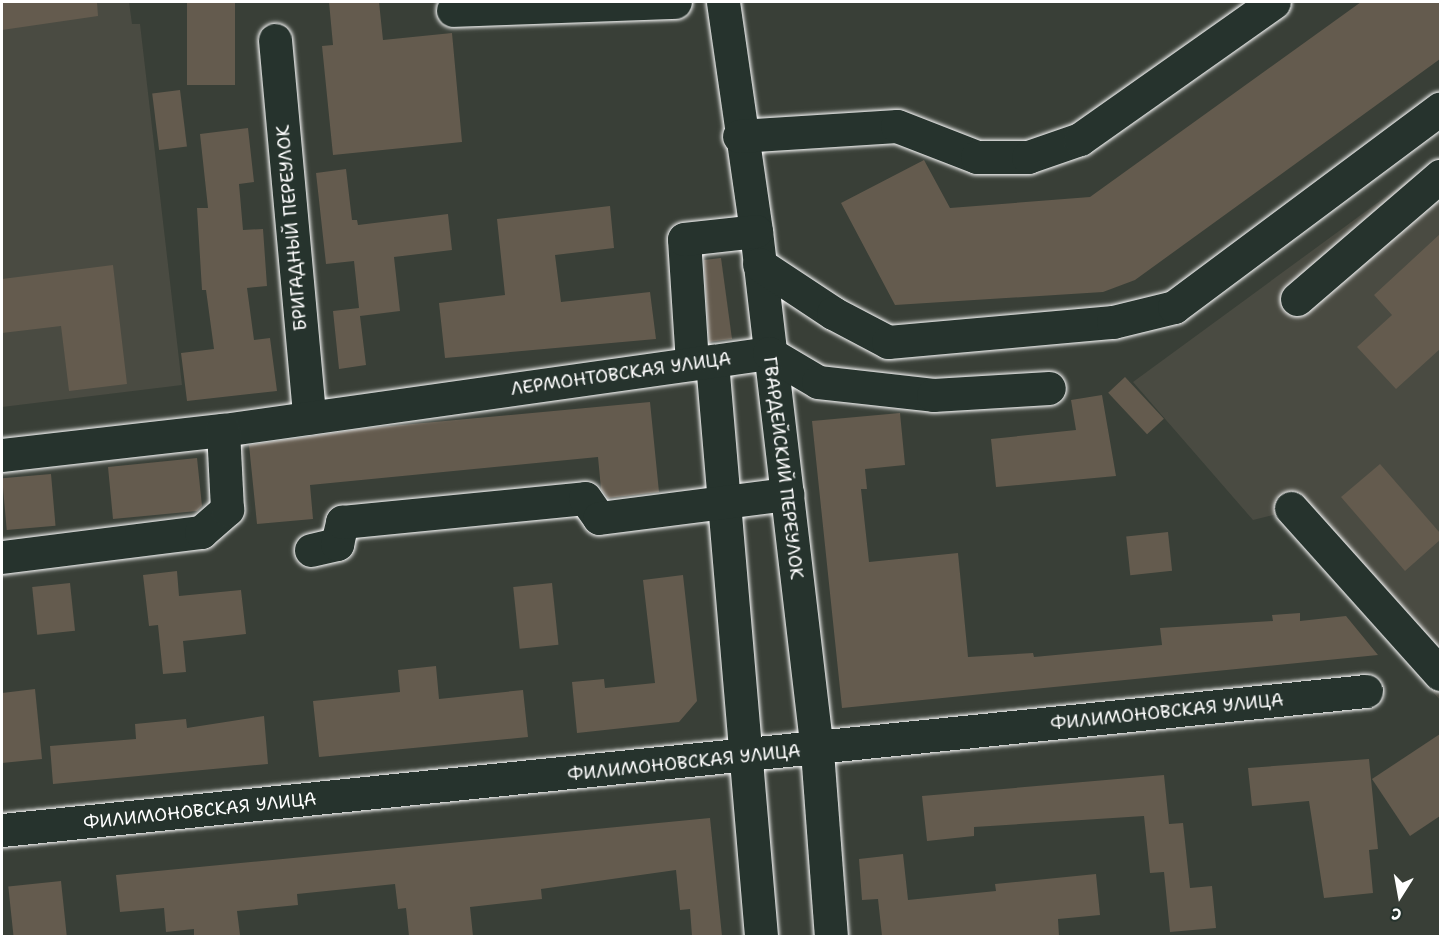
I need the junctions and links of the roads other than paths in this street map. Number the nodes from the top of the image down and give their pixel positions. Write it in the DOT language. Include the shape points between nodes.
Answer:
graph roads {
  1 [pos="675,2"];
  2 [pos="723,2"];
  3 [pos="1274,2"];
  4 [pos="453,10"];
  5 [pos="274,40"];
  6 [pos="1440,109"];
  7 [pos="739,136"];
  8 [pos="1434,193"];
  9 [pos="756,231"];
  10 [pos="759,264"];
  11 [pos="1297,299"];
  12 [pos="769,353"];
  13 [pos="702,362"];
  14 [pos="1048,388"];
  15 [pos="309,417"];
  16 [pos="223,430"];
  17 [pos="2,455"];
  18 [pos="787,494"];
  19 [pos="724,502"];
  20 [pos="1291,508"];
  21 [pos="311,550"];
  22 [pos="2,557"];
  23 [pos="1440,674"];
  24 [pos="1366,691"];
  25 [pos="817,751"];
  26 [pos="746,757"];
  27 [pos="2,830"];
  28 [pos="761,936"];
  29 [pos="831,936"];
  1 -- 4 [label="street"];
  2 -- 7 [label="street, ГВАРДЕЙСКИЙ ПЕРЕУЛОК"];
  3 -- 7 [label="street" via="1080,139 1028,157 977,157 897,126"];
  5 -- 15 [label="street, БРИГАДНЫЙ ПЕРЕУЛОК"];
  6 -- 10 [label="street" via="1174,307 1113,322 888,342 833,314"];
  7 -- 9 [label="street, ГВАРДЕЙСКИЙ ПЕРЕУЛОК"];
  8 -- 11 [label="street"];
  9 -- 10 [label="street, ГВАРДЕЙСКИЙ ПЕРЕУЛОК"];
  9 -- 13 [label="street" via="684,240"];
  10 -- 12 [label="street, ГВАРДЕЙСКИЙ ПЕРЕУЛОК"];
  12 -- 13 [label="street, ЛЕРМОНТОВСКАЯ УЛИЦА"];
  12 -- 14 [label="street" via="818,382 933,395"];
  12 -- 18 [label="street, ГВАРДЕЙСКИЙ ПЕРЕУЛОК"];
  13 -- 15 [label="street, ЛЕРМОНТОВСКАЯ УЛИЦА"];
  13 -- 19 [label="street"];
  15 -- 16 [label="street, ЛЕРМОНТОВСКАЯ УЛИЦА"];
  16 -- 17 [label="street, ЛЕРМОНТОВСКАЯ УЛИЦА"];
  16 -- 22 [label="street" via="227,509 201,532"];
  18 -- 19 [label="street"];
  18 -- 25 [label="street, ГВАРДЕЙСКИЙ ПЕРЕУЛОК"];
  19 -- 21 [label="street" via="599,518 585,498 342,522 338,544"];
  19 -- 26 [label="street"];
  20 -- 23 [label="street"];
  24 -- 25 [label="street, ФИЛИМОНОВСКАЯ УЛИЦА"];
  25 -- 26 [label="street, ФИЛИМОНОВСКАЯ УЛИЦА"];
  25 -- 29 [label="street, ГВАРДЕЙСКИЙ ПЕРЕУЛОК"];
  26 -- 27 [label="street, ФИЛИМОНОВСКАЯ УЛИЦА"];
  26 -- 28 [label="street"];
}
